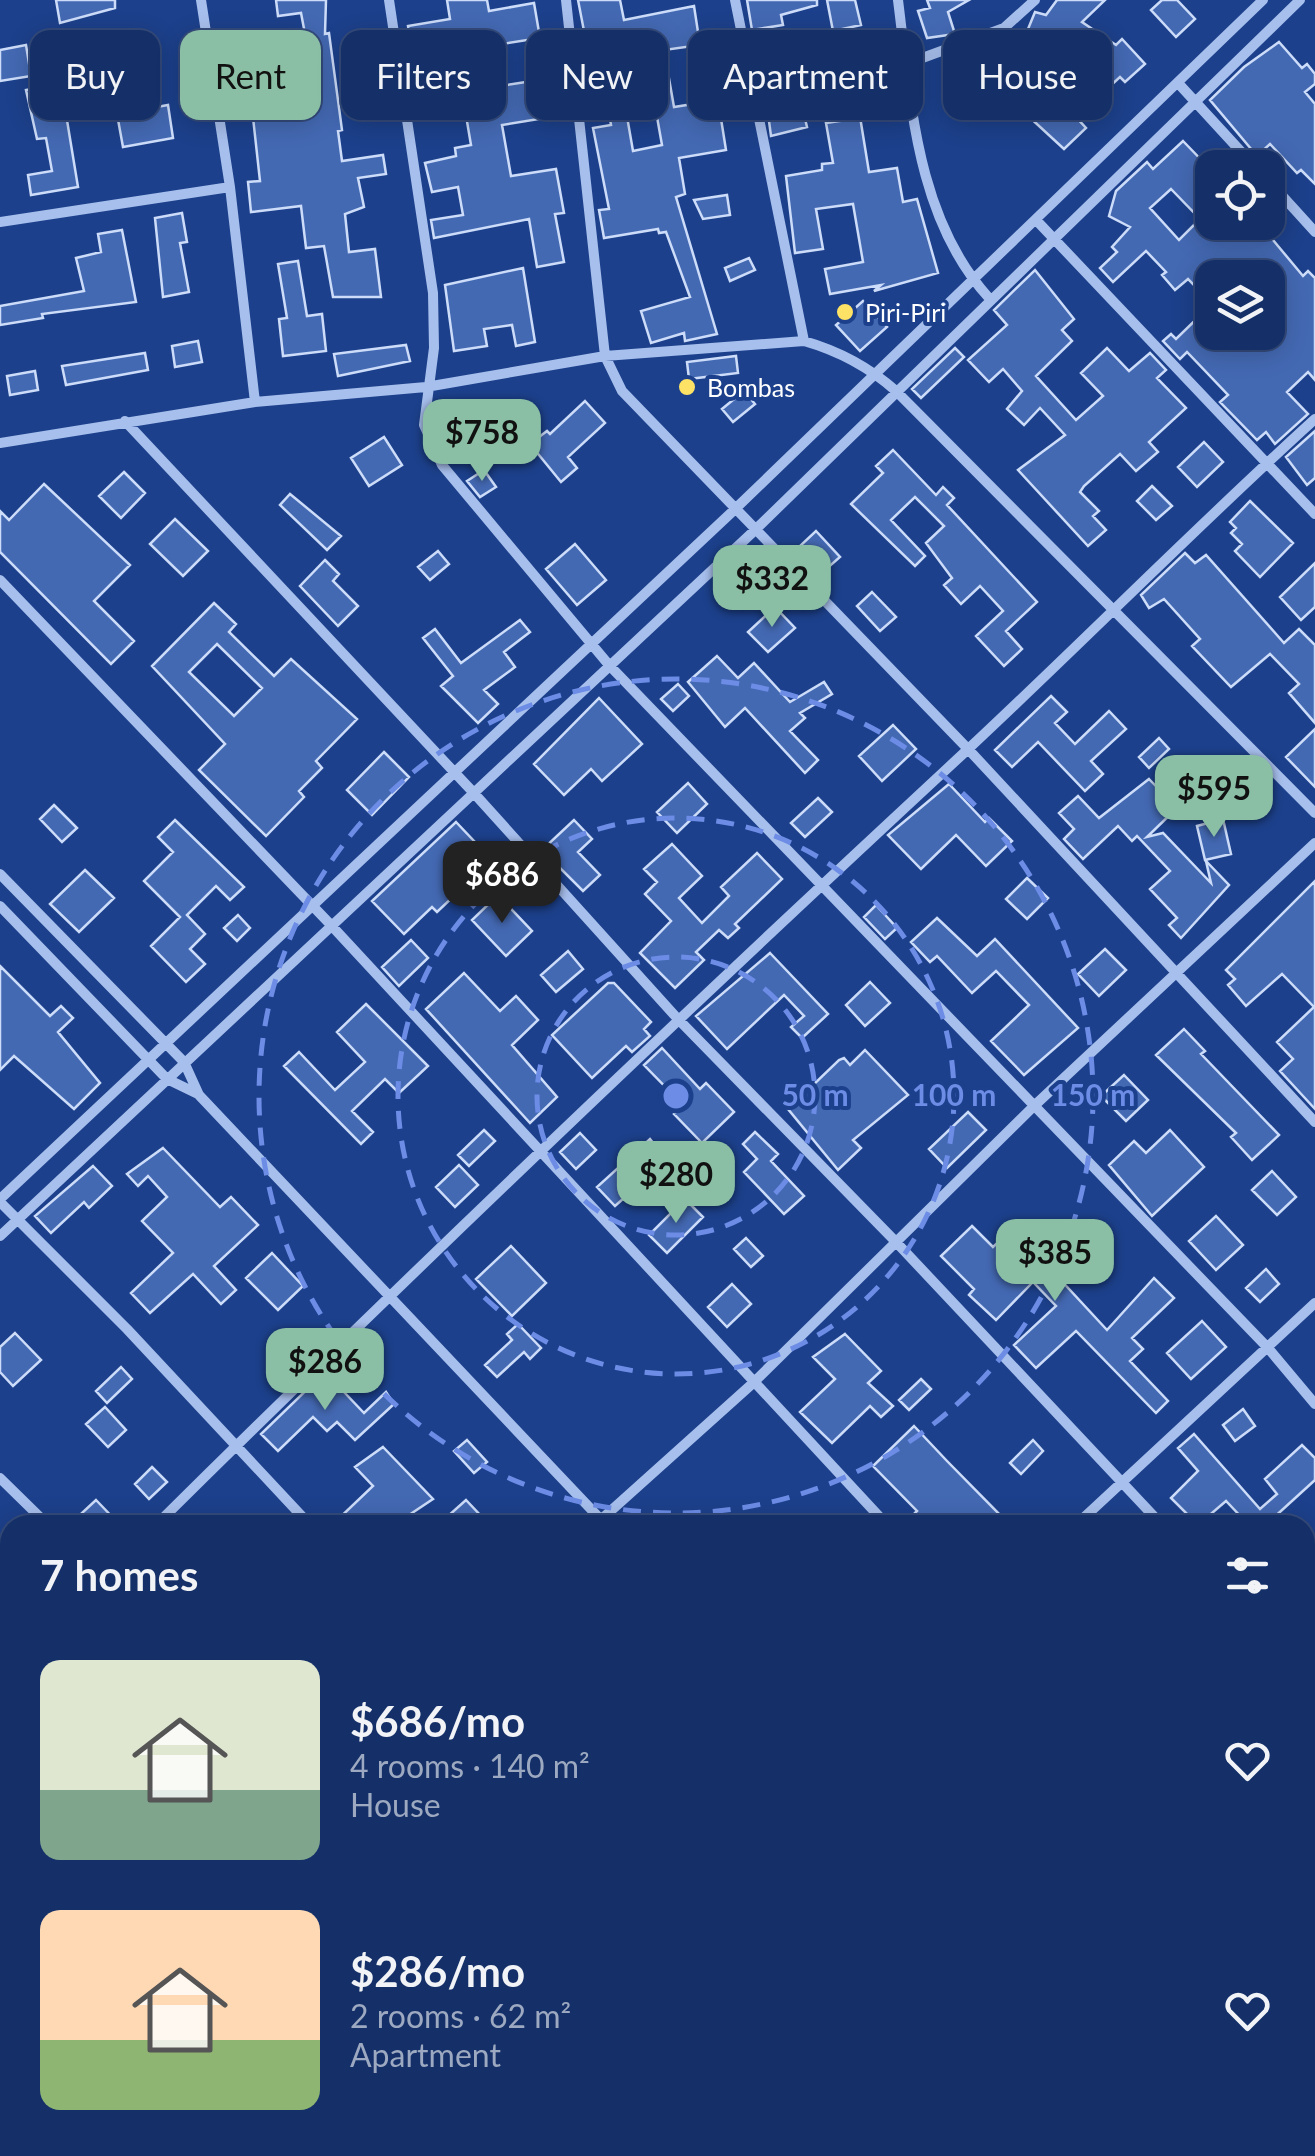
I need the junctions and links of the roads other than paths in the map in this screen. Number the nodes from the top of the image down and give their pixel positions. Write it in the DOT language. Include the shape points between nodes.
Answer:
graph roads {
  1 [pos="201,0"];
  2 [pos="389,0"];
  3 [pos="566,0"];
  4 [pos="735,0"];
  5 [pos="898,0"];
  6 [pos="1035,0"];
  7 [pos="1263,0"];
  8 [pos="1300,0"];
  9 [pos="902,30"];
  10 [pos="923,58"];
  11 [pos="1178,83"];
  12 [pos="1197,104"];
  13 [pos="914,120"];
  14 [pos="1239,150"];
  15 [pos="230,188"];
  16 [pos="1285,199"];
  17 [pos="1037,221"];
  18 [pos="0,222"];
  19 [pos="1315,232"];
  20 [pos="1054,238"];
  21 [pos="973,281"];
  22 [pos="989,298"];
  23 [pos="804,342"];
  24 [pos="605,356"];
  25 [pos="876,373"];
  26 [pos="426,387"];
  27 [pos="896,391"];
  28 [pos="255,402"];
  29 [pos="1315,419"];
  30 [pos="125,421"];
  31 [pos="0,443"];
  32 [pos="1266,463"];
  33 [pos="732,511"];
  34 [pos="1315,514"];
  35 [pos="754,531"];
  36 [pos="0,580"];
  37 [pos="1110,611"];
  38 [pos="589,643"];
  39 [pos="610,665"];
  40 [pos="968,749"];
  41 [pos="453,772"];
  42 [pos="472,790"];
  43 [pos="1315,814"];
  44 [pos="1315,843"];
  45 [pos="0,874"];
  46 [pos="821,884"];
  47 [pos="311,904"];
  48 [pos="0,906"];
  49 [pos="330,924"];
  50 [pos="1178,972"];
  51 [pos="677,1018"];
  52 [pos="166,1044"];
  53 [pos="149,1060"];
  54 [pos="184,1062"];
  55 [pos="167,1079"];
  56 [pos="199,1094"];
  57 [pos="1034,1106"];
  58 [pos="1315,1122"];
  59 [pos="539,1153"];
  60 [pos="0,1201"];
  61 [pos="17,1220"];
  62 [pos="0,1236"];
  63 [pos="896,1242"];
  64 [pos="392,1298"];
  65 [pos="1315,1303"];
  66 [pos="1268,1348"];
  67 [pos="752,1384"];
  68 [pos="1315,1404"];
  69 [pos="236,1446"];
  70 [pos="0,1478"];
  71 [pos="1125,1483"];
  72 [pos="38,1515"];
  73 [pos="166,1515"];
  74 [pos="301,1515"];
  75 [pos="593,1515"];
  76 [pos="609,1515"];
  77 [pos="877,1515"];
  78 [pos="1088,1515"];
  79 [pos="1153,1515"];
  1 -- 15 [label="street"];
  2 -- 26 [label="street" via="433,293 434,348"];
  3 -- 24 [label="street"];
  4 -- 23 [label="street"];
  5 -- 9 [label="street"];
  6 -- 10 [label="street" via="1004,28"];
  7 -- 11 [label="street"];
  8 -- 12 [label="street"];
  11 -- 12 [label="street"];
  11 -- 17 [label="street"];
  12 -- 14 [label="street"];
  12 -- 20 [label="street"];
  13 -- 21 [label="street" via="921,164 950,244"];
  15 -- 18 [label="street"];
  15 -- 28 [label="street"];
  16 -- 19 [label="street"];
  17 -- 20 [label="street"];
  17 -- 21 [label="street"];
  20 -- 22 [label="street"];
  20 -- 32 [label="street"];
  21 -- 22 [label="street"];
  21 -- 25 [label="street"];
  22 -- 27 [label="street"];
  23 -- 24 [label="street"];
  23 -- 25 [label="street"];
  24 -- 26 [label="street"];
  24 -- 33 [label="street" via="622,391"];
  25 -- 27 [label="street"];
  25 -- 33 [label="street"];
  26 -- 28 [label="street"];
  26 -- 38 [label="street" via="424,425 442,465"];
  27 -- 35 [label="street"];
  27 -- 37 [label="street"];
  28 -- 30 [label="street"];
  29 -- 32 [label="street"];
  30 -- 31 [label="street"];
  30 -- 41 [label="street"];
  32 -- 34 [label="street"];
  32 -- 37 [label="street"];
  33 -- 35 [label="street"];
  33 -- 38 [label="street"];
  35 -- 39 [label="street"];
  35 -- 40 [label="street"];
  36 -- 47 [label="street"];
  37 -- 40 [label="street"];
  37 -- 43 [label="street"];
  38 -- 39 [label="street"];
  38 -- 41 [label="street"];
  39 -- 42 [label="street"];
  39 -- 46 [label="street"];
  40 -- 46 [label="street"];
  40 -- 50 [label="street"];
  41 -- 42 [label="street"];
  41 -- 47 [label="street"];
  42 -- 49 [label="street"];
  42 -- 51 [label="street"];
  44 -- 50 [label="street"];
  45 -- 52 [label="street"];
  46 -- 51 [label="street"];
  46 -- 57 [label="street"];
  47 -- 49 [label="street"];
  47 -- 52 [label="street"];
  48 -- 53 [label="street"];
  49 -- 54 [label="street"];
  49 -- 59 [label="street"];
  50 -- 57 [label="street"];
  50 -- 58 [label="street"];
  51 -- 59 [label="street"];
  51 -- 63 [label="street"];
  52 -- 53 [label="street"];
  52 -- 54 [label="street"];
  53 -- 55 [label="street"];
  53 -- 60 [label="street"];
  54 -- 55 [label="street"];
  54 -- 56 [label="street"];
  55 -- 56 [label="street"];
  55 -- 61 [label="street"];
  56 -- 64 [label="street"];
  57 -- 63 [label="street"];
  57 -- 66 [label="street"];
  59 -- 64 [label="street"];
  59 -- 67 [label="street"];
  60 -- 61 [label="street"];
  61 -- 62 [label="street"];
  61 -- 69 [label="street"];
  63 -- 67 [label="street"];
  63 -- 71 [label="street"];
  64 -- 69 [label="street"];
  64 -- 75 [label="street"];
  65 -- 66 [label="street"];
  66 -- 68 [label="street"];
  66 -- 71 [label="street"];
  67 -- 76 [label="street"];
  67 -- 77 [label="street"];
  69 -- 73 [label="street"];
  69 -- 74 [label="street"];
  70 -- 72 [label="street"];
  71 -- 78 [label="street"];
  71 -- 79 [label="street"];
}
